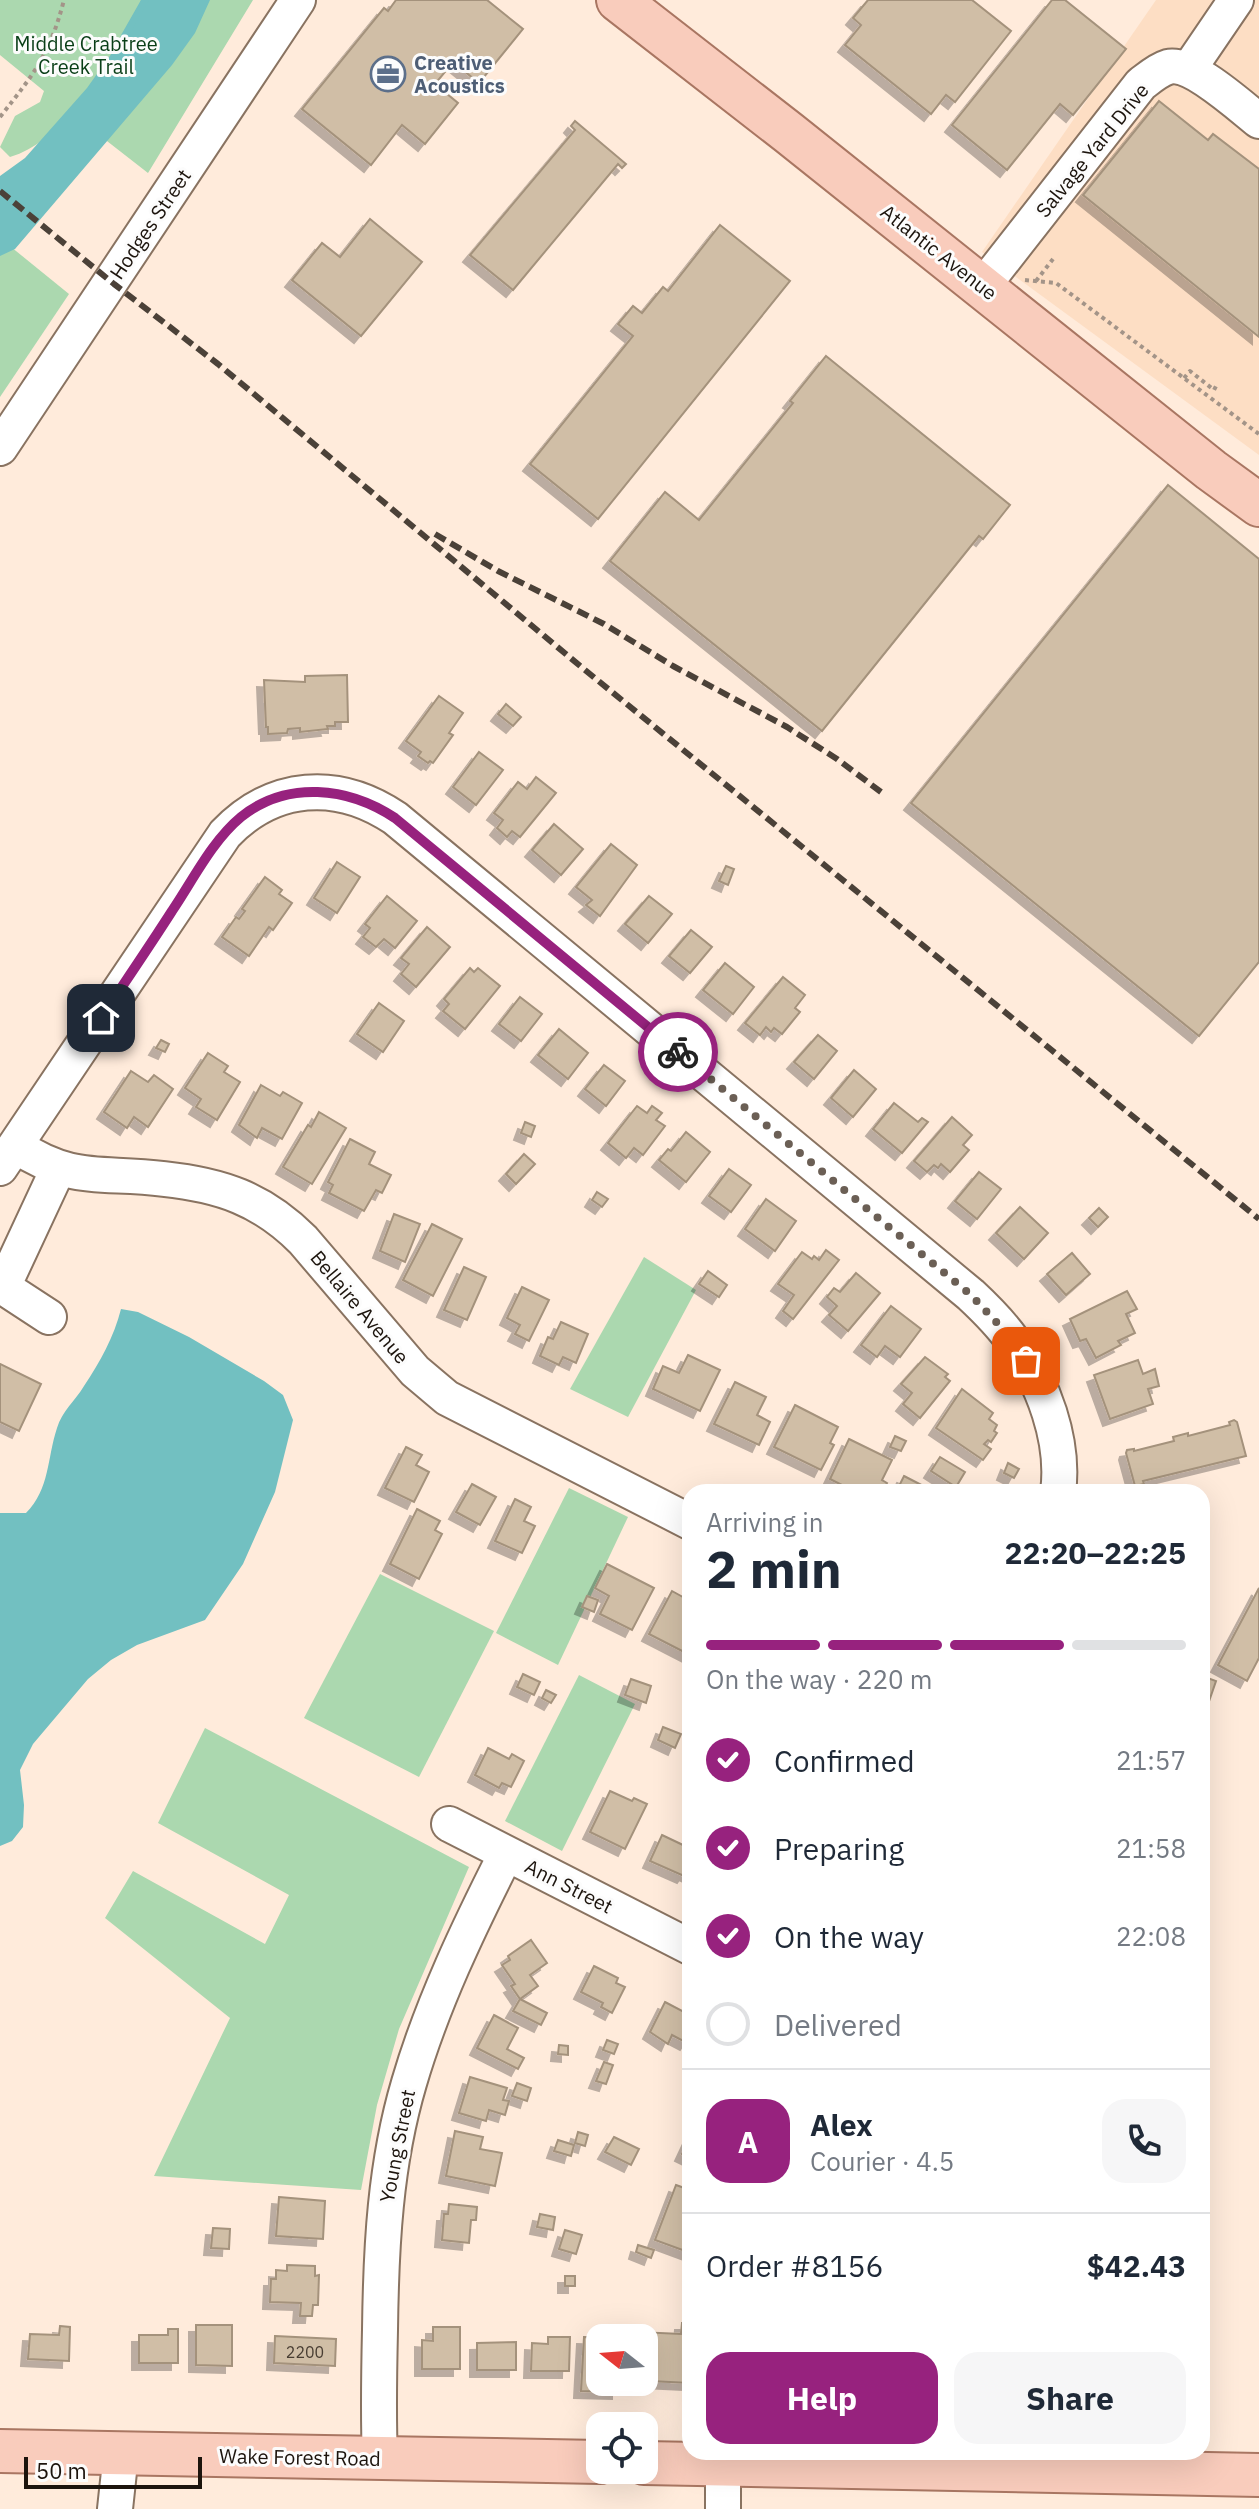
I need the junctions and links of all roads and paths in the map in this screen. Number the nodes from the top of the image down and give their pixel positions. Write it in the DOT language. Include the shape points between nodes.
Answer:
graph roads {
  1 [pos="64,0"];
  2 [pos="298,0"];
  3 [pos="618,0"];
  4 [pos="1236,0"];
  5 [pos="1189,69"];
  6 [pos="0,117"];
  7 [pos="1259,121"];
  8 [pos="1053,259"];
  9 [pos="991,276"];
  10 [pos="1036,281"];
  11 [pos="1184,378"];
  12 [pos="1216,386"];
  13 [pos="1259,434"];
  14 [pos="0,448"];
  15 [pos="1259,505"];
  16 [pos="8,1157"];
  17 [pos="58,1169"];
  18 [pos="49,1317"];
  19 [pos="1058,1484"];
  20 [pos="682,1518"];
  21 [pos="449,1824"];
  22 [pos="506,1854"];
  23 [pos="682,1943"];
  24 [pos="0,2451"];
  25 [pos="121,2453"];
  26 [pos="380,2458"];
  27 [pos="692,2460"];
  28 [pos="724,2460"];
  29 [pos="787,2460"];
  30 [pos="586,2462"];
  31 [pos="658,2462"];
  32 [pos="1259,2475"];
  33 [pos="115,2509"];
  34 [pos="723,2509"];
  1 -- 6 [label="path" via="54,38 37,70"];
  2 -- 14 [label="street, Hodges Street"];
  3 -- 9 [label="main road, Atlantic Avenue"];
  4 -- 5 [label="street"];
  5 -- 7 [label="street"];
  5 -- 9 [label="street, Salvage Yard Drive" via="1171,66 1141,84"];
  8 -- 10 [label="path"];
  9 -- 10 [label="path"];
  9 -- 15 [label="main road, Atlantic Avenue" via="1211,470"];
  10 -- 11 [label="path" via="1056,283"];
  11 -- 12 [label="path" via="1190,371 1214,390"];
  11 -- 13 [label="path"];
  16 -- 17 [label="street, Bellaire Avenue"];
  16 -- 19 [label="street" via="232,826 282,797 306,792 351,796 395,818 971,1295 1013,1340 1040,1391 1060,1458"];
  17 -- 18 [label="street" via="3,1287"];
  17 -- 20 [label="street, Bellaire Avenue" via="164,1178 256,1202 303,1240 438,1392"];
  21 -- 22 [label="street, Ann Street"];
  22 -- 23 [label="street, Ann Street"];
  22 -- 26 [label="street, Young Street" via="439,2001 398,2126 381,2251"];
  24 -- 25 [label="main road, Wake Forest Road"];
  25 -- 26 [label="main road, Wake Forest Road"];
  25 -- 33 [label="street"];
  26 -- 30 [label="main road, Wake Forest Road"];
  27 -- 31 [label="main road"];
  28 -- 34 [label="street"];
  29 -- 32 [label="main road"];
}
